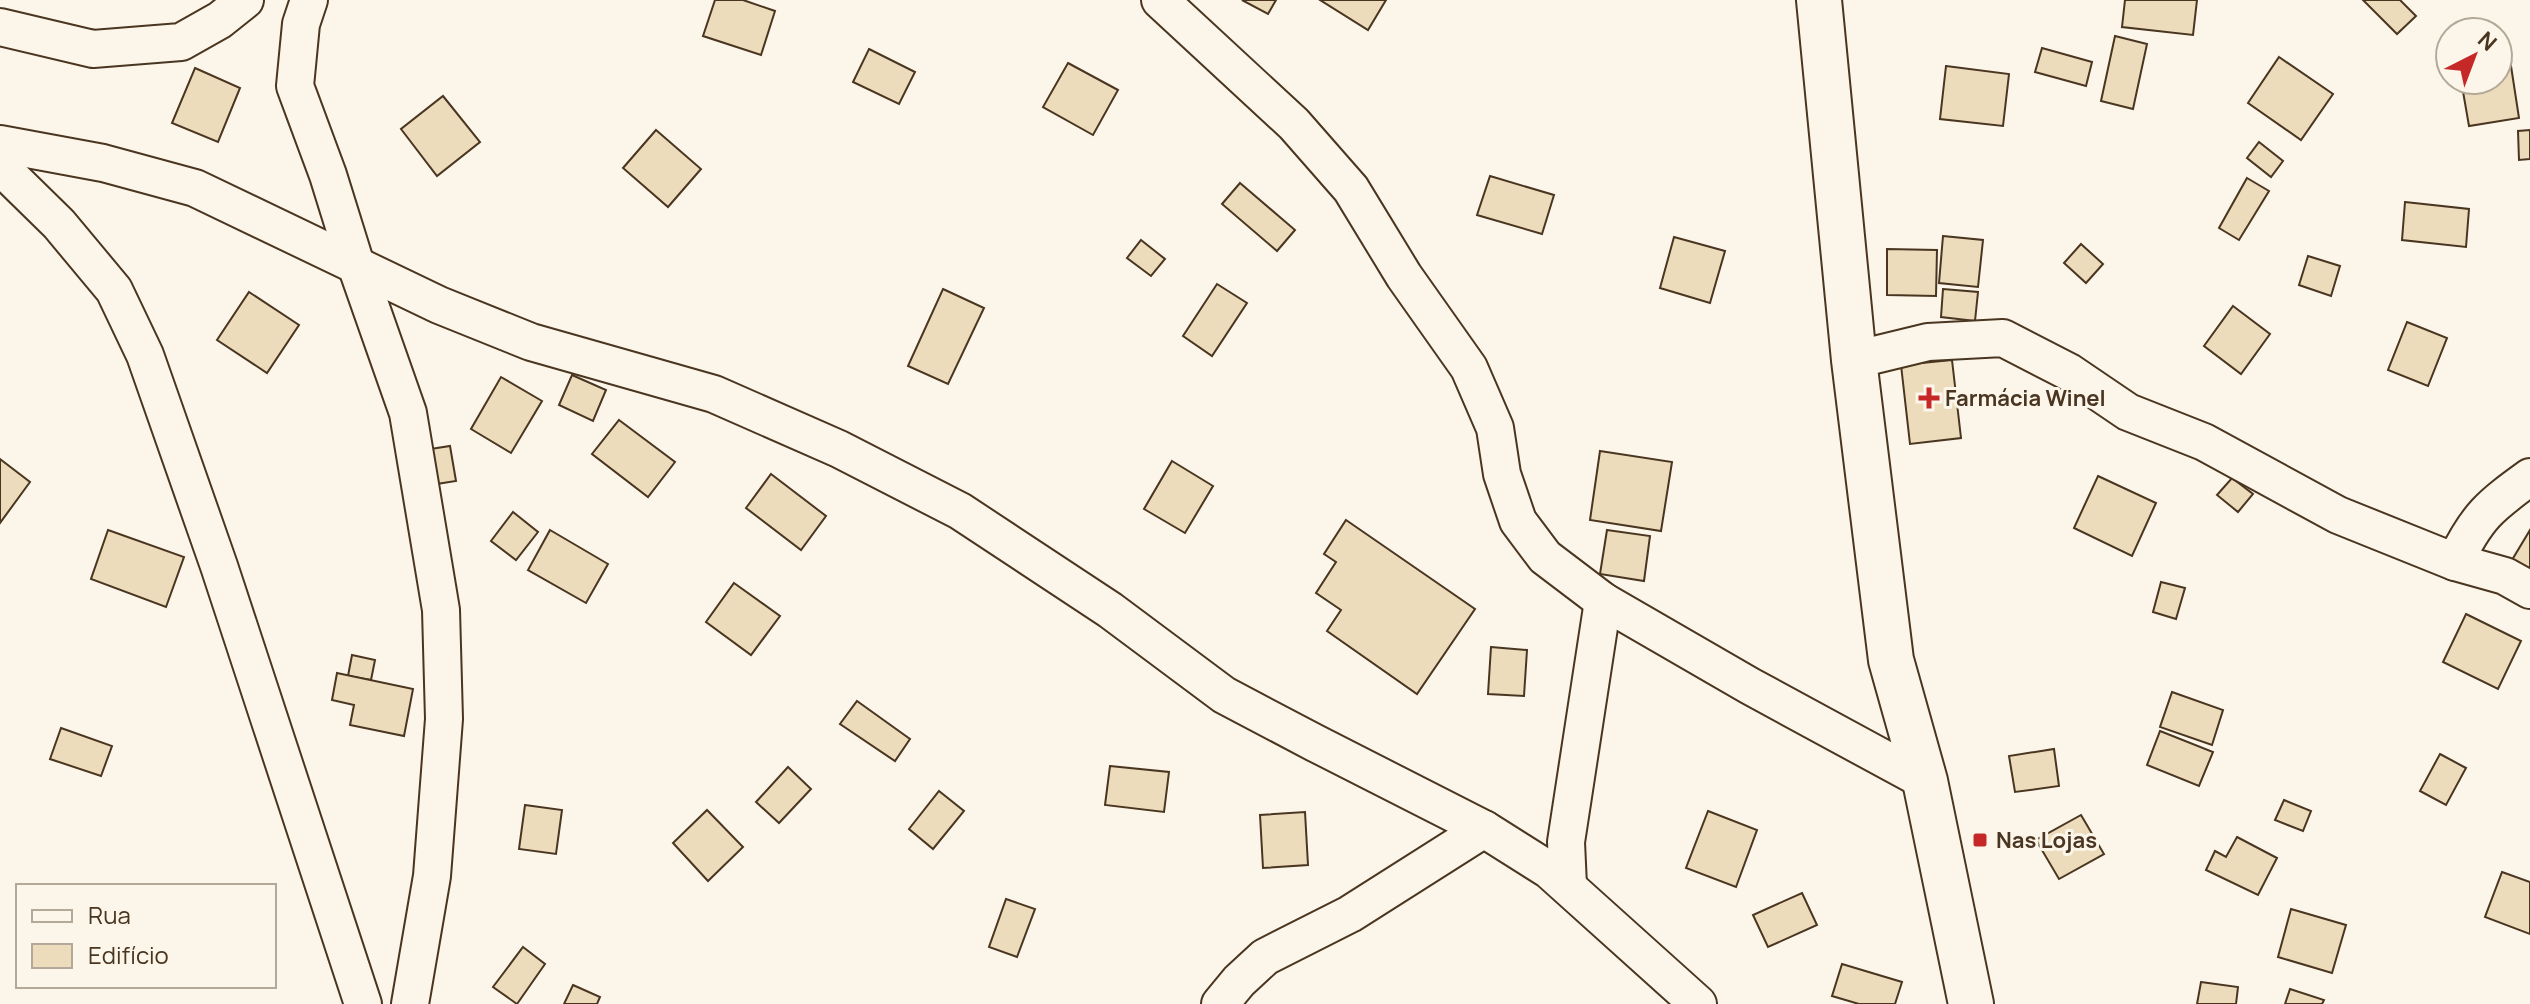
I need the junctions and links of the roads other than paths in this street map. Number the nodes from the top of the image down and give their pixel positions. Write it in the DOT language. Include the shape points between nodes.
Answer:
graph roads {
  1 [pos="245,0"];
  2 [pos="309,0"];
  3 [pos="1160,0"];
  4 [pos="1819,0"];
  5 [pos="0,27"];
  6 [pos="0,144"];
  7 [pos="0,169"];
  8 [pos="356,265"];
  9 [pos="1854,360"];
  10 [pos="2530,477"];
  11 [pos="2455,562"];
  12 [pos="2530,590"];
  13 [pos="1603,601"];
  14 [pos="1925,781"];
  15 [pos="1484,829"];
  16 [pos="1568,886"];
  17 [pos="363,1004"];
  18 [pos="410,1004"];
  19 [pos="1220,1004"];
  20 [pos="1698,1004"];
  21 [pos="1971,1004"];
  1 -- 5 [label="street" via="181,42 93,49"];
  2 -- 8 [label="street" via="301,24 295,86"];
  3 -- 13 [label="street" via="1294,124 1351,189 1469,368 1495,428 1502,474 1518,521 1545,557"];
  4 -- 9 [label="street"];
  6 -- 8 [label="street" via="103,163 195,188"];
  7 -- 17 [label="street" via="59,224 114,290 145,355"];
  8 -- 15 [label="street" via="531,342 714,394 839,449 960,511 1110,610 1224,695"];
  8 -- 18 [label="street" via="408,413 441,610 444,719 432,876"];
  9 -- 11 [label="street" via="1928,342 2003,338 2069,372 2128,412 2204,442 2338,515"];
  9 -- 14 [label="street" via="1891,660"];
  10 -- 11 [label="street" via="2492,505 2470,531"];
  11 -- 12 [label="street" via="2505,576"];
  13 -- 14 [label="street"];
  13 -- 16 [label="street" via="1566,842"];
  14 -- 21 [label="street"];
  15 -- 16 [label="street"];
  15 -- 19 [label="street" via="1350,914 1265,957"];
  16 -- 20 [label="street"];
}
